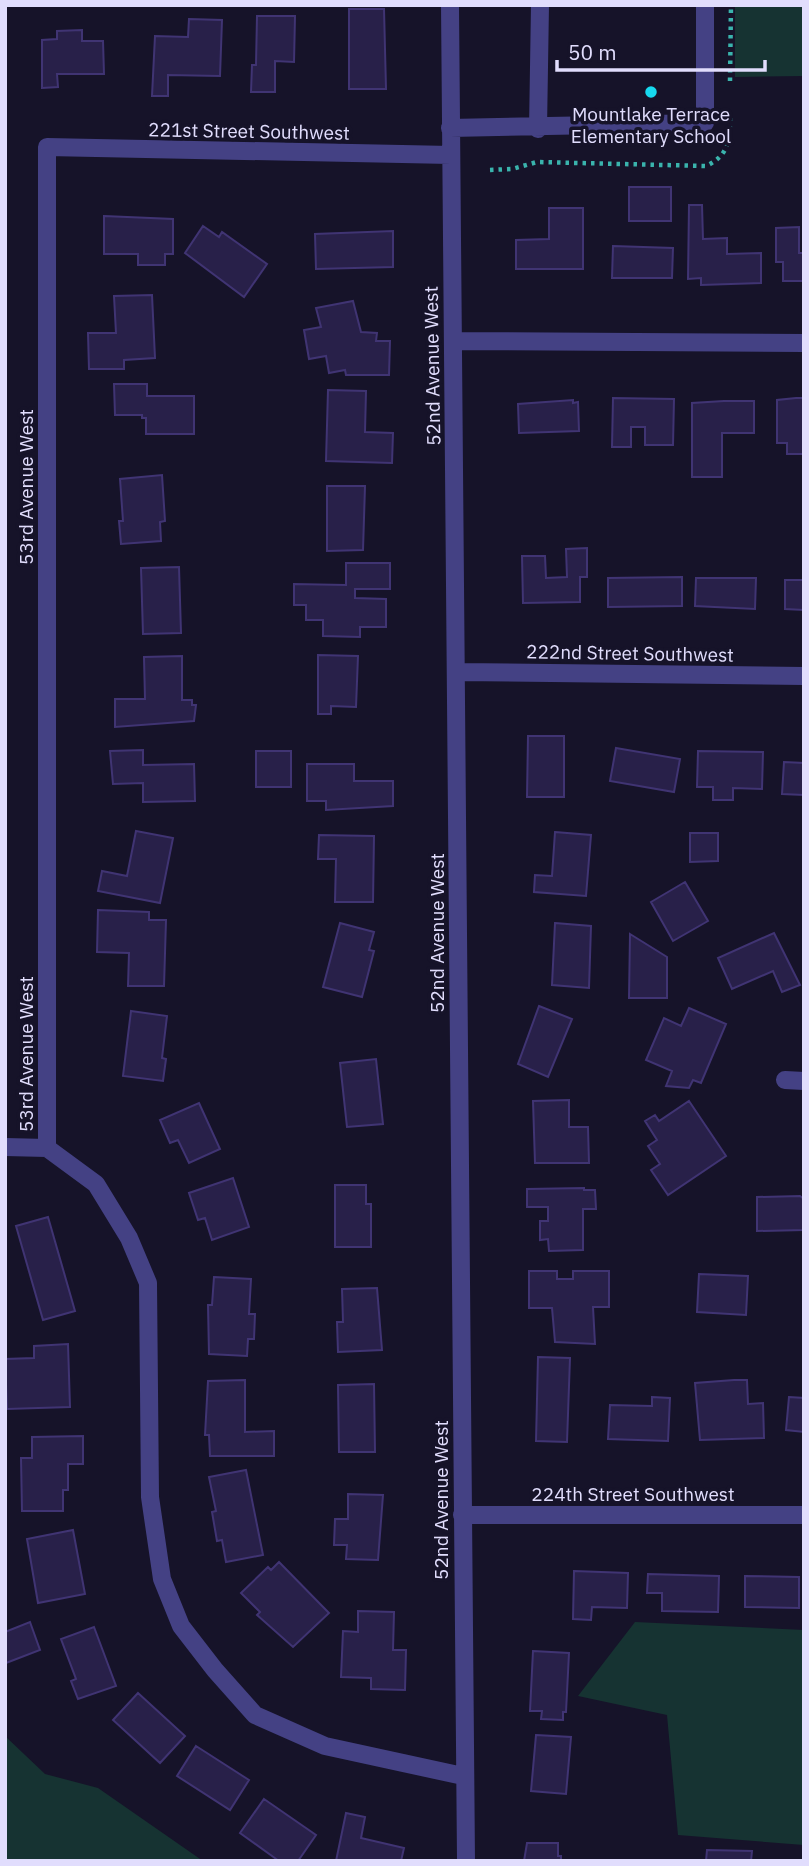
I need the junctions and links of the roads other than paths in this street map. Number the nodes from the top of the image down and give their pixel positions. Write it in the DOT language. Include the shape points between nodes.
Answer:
graph roads {
  1 [pos="450,5"];
  2 [pos="540,5"];
  3 [pos="705,5"];
  4 [pos="450,128"];
  5 [pos="538,129"];
  6 [pos="47,148"];
  7 [pos="451,155"];
  8 [pos="453,341"];
  9 [pos="804,343"];
  10 [pos="457,672"];
  11 [pos="804,676"];
  12 [pos="785,1080"];
  13 [pos="804,1081"];
  14 [pos="5,1147"];
  15 [pos="47,1147"];
  16 [pos="462,1515"];
  17 [pos="804,1515"];
  18 [pos="463,1776"];
  19 [pos="466,1861"];
  1 -- 4 [label="street, 52nd Avenue West"];
  2 -- 5 [label="street"];
  3 -- 5 [label="street" via="705,123"];
  4 -- 5 [label="street"];
  4 -- 7 [label="street, 52nd Avenue West"];
  6 -- 7 [label="street, 221st Street Southwest"];
  6 -- 15 [label="street, 53rd Avenue West"];
  7 -- 8 [label="street, 52nd Avenue West"];
  8 -- 9 [label="street"];
  8 -- 10 [label="street, 52nd Avenue West"];
  10 -- 11 [label="street, 222nd Street Southwest"];
  10 -- 16 [label="street, 52nd Avenue West"];
  12 -- 13 [label="street"];
  14 -- 15 [label="street"];
  15 -- 18 [label="street, 53rd Avenue West" via="96,1184 130,1238 148,1283 150,1497 162,1579 181,1626 255,1715 325,1746"];
  16 -- 17 [label="street, 224th Street Southwest"];
  16 -- 18 [label="street, 52nd Avenue West"];
  18 -- 19 [label="street, 52nd Avenue West"];
}
